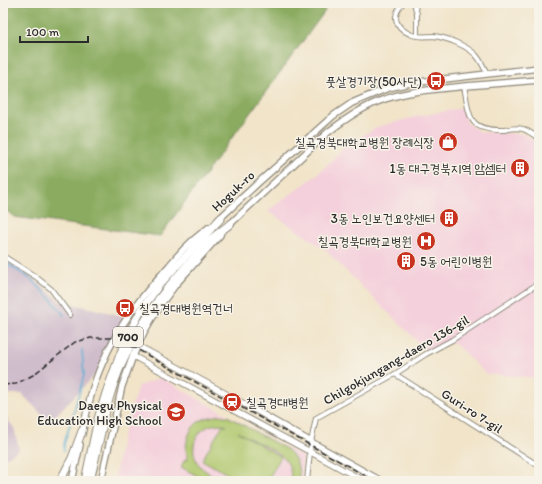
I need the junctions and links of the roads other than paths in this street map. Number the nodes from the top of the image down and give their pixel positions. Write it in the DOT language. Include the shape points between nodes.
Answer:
graph roads {
  1 [pos="403,3"];
  2 [pos="414,3"];
  3 [pos="417,36"];
  4 [pos="539,68"];
  5 [pos="487,74"];
  6 [pos="539,80"];
  7 [pos="464,86"];
  8 [pos="539,138"];
  9 [pos="221,218"];
  10 [pos="230,224"];
  11 [pos="3,256"];
  12 [pos="539,283"];
  13 [pos="70,315"];
  14 [pos="138,346"];
  15 [pos="133,356"];
  16 [pos="395,374"];
  17 [pos="82,432"];
  18 [pos="311,442"];
  19 [pos="310,452"];
  20 [pos="539,466"];
  21 [pos="60,481"];
  22 [pos="72,481"];
  23 [pos="85,481"];
  24 [pos="90,481"];
  25 [pos="101,481"];
  26 [pos="307,481"];
  27 [pos="364,481"];
  28 [pos="382,481"];
  1 -- 3 [label="street" via="396,15 396,22 400,28"];
  2 -- 3 [label="street"];
  3 -- 5 [label="street" via="445,38 468,49 483,64"];
  4 -- 5 [label="main road, Hoguk-ro"];
  5 -- 9 [label="main road, Hoguk-ro" via="410,83 388,88 352,103 333,116"];
  6 -- 7 [label="main road, Hoguk-ro"];
  7 -- 8 [label="street" via="470,116 480,127 492,130 522,129"];
  7 -- 10 [label="main road, Hoguk-ro" via="401,94 364,108 327,133"];
  9 -- 17 [label="main road, Hoguk-ro" via="189,244 158,278 122,325 98,374"];
  9 -- 23 [label="highway, 700" via="159,285 142,309 121,352 106,393"];
  10 -- 14 [label="main road, Hoguk-ro" via="176,284 151,320"];
  10 -- 24 [label="highway, 700" via="207,242 169,286 134,338 113,386"];
  11 -- 13 [label="street" via="51,289"];
  12 -- 16 [label="street, Chilgokjungang-daero 136-gil"];
  14 -- 15 [label="main road, Hoguk-ro"];
  14 -- 18 [label="street"];
  15 -- 19 [label="street"];
  15 -- 25 [label="main road, Hoguk-ro" via="121,391"];
  16 -- 18 [label="street, Chilgokjungang-daero 136-gil" via="316,418"];
  16 -- 20 [label="street, Guri-ro 7-gil"];
  17 -- 21 [label="highway"];
  17 -- 22 [label="main road, Hoguk-ro"];
  18 -- 19 [label="street, Chilgokjungang-daero 136-gil"];
  18 -- 28 [label="street"];
  19 -- 26 [label="street, Chilgokjungang-daero 136-gil"];
  19 -- 27 [label="street"];
}
